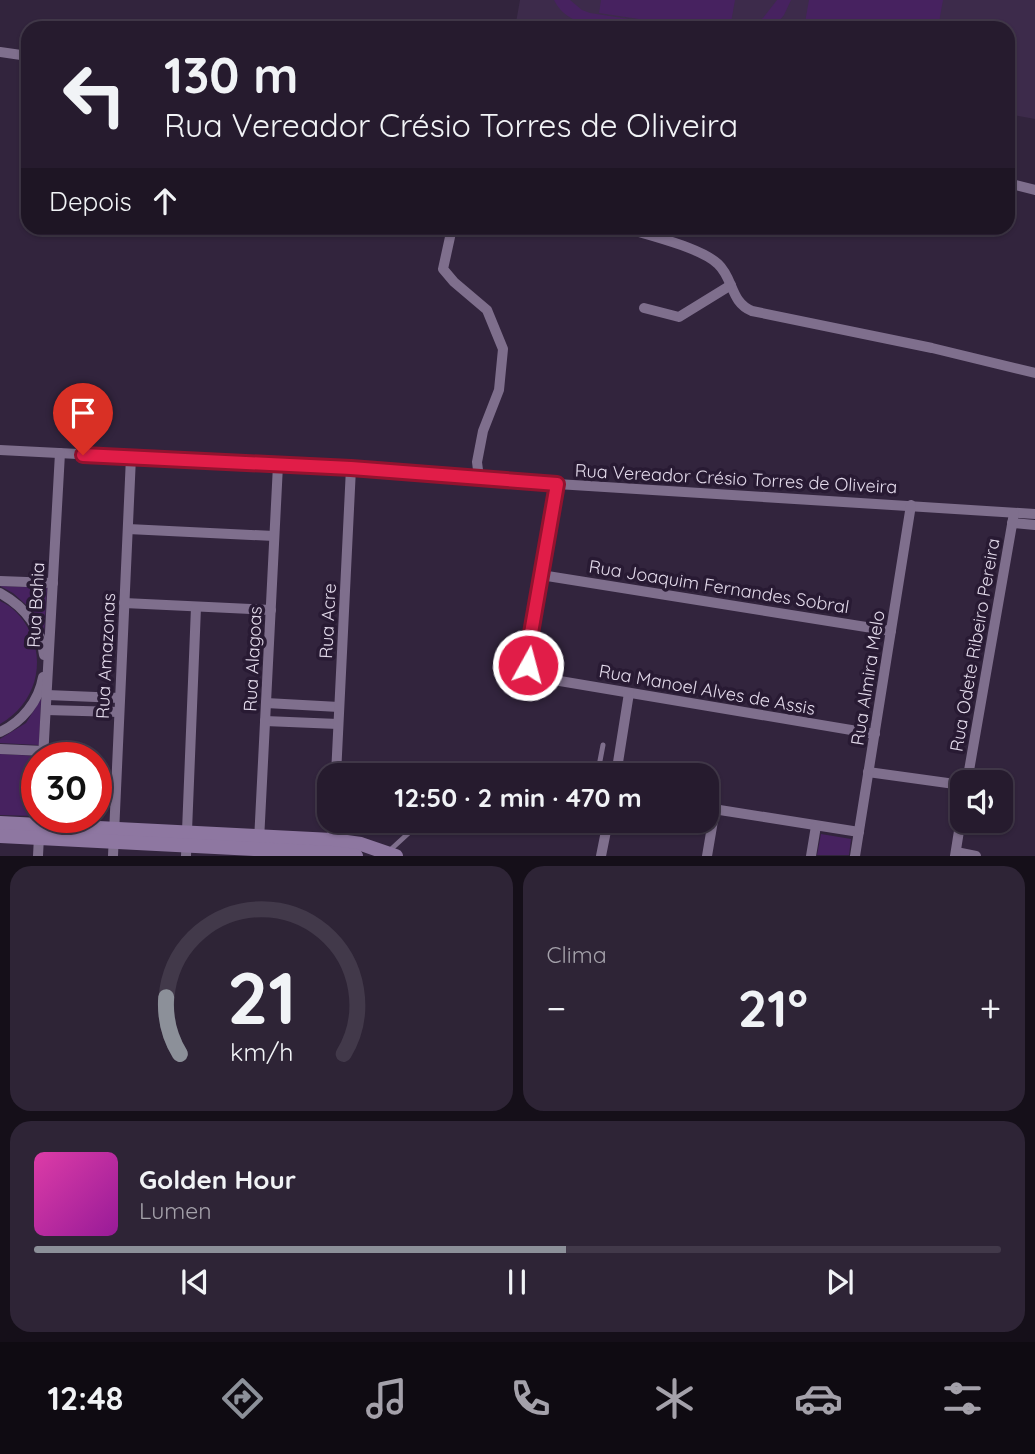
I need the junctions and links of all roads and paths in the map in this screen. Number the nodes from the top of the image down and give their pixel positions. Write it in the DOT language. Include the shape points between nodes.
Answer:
graph roads {
  1 [pos="0,52"];
  2 [pos="21,55"];
  3 [pos="1015,185"];
  4 [pos="1035,190"];
  5 [pos="450,235"];
  6 [pos="648,235"];
  7 [pos="732,285"];
  8 [pos="644,309"];
  9 [pos="1035,373"];
  10 [pos="0,450"];
  11 [pos="60,453"];
  12 [pos="131,457"];
  13 [pos="278,465"];
  14 [pos="351,468"];
  15 [pos="479,478"];
  16 [pos="557,484"];
  17 [pos="911,505"];
  18 [pos="1035,514"];
  19 [pos="1013,518"];
  20 [pos="1035,525"];
  21 [pos="128,528"];
  22 [pos="274,536"];
  23 [pos="541,575"];
  24 [pos="0,581"];
  25 [pos="53,583"];
  26 [pos="0,593"];
  27 [pos="124,603"];
  28 [pos="196,607"];
  29 [pos="271,610"];
  30 [pos="891,631"];
  31 [pos="47,663"];
  32 [pos="629,693"];
  33 [pos="47,695"];
  34 [pos="120,698"];
  35 [pos="266,704"];
  36 [pos="339,707"];
  37 [pos="46,710"];
  38 [pos="119,712"];
  39 [pos="265,721"];
  40 [pos="338,724"];
  41 [pos="0,732"];
  42 [pos="874,734"];
  43 [pos="45,742"];
  44 [pos="603,745"];
  45 [pos="0,749"];
  46 [pos="21,751"];
  47 [pos="336,763"];
  48 [pos="600,763"];
  49 [pos="618,763"];
  50 [pos="969,770"];
  51 [pos="868,772"];
  52 [pos="950,783"];
  53 [pos="719,810"];
  54 [pos="0,823"];
  55 [pos="21,825"];
  56 [pos="816,826"];
  57 [pos="21,831"];
  58 [pos="859,832"];
  59 [pos="40,833"];
  60 [pos="69,833"];
  61 [pos="410,833"];
  62 [pos="606,833"];
  63 [pos="709,833"];
  64 [pos="958,833"];
  65 [pos="0,836"];
  66 [pos="113,842"];
  67 [pos="186,844"];
  68 [pos="259,847"];
  69 [pos="332,849"];
  70 [pos="392,854"];
  71 [pos="955,854"];
  72 [pos="38,856"];
  73 [pos="356,856"];
  74 [pos="601,856"];
  75 [pos="707,856"];
  76 [pos="811,856"];
  77 [pos="855,856"];
  78 [pos="976,856"];
  1 -- 2 [label="street"];
  3 -- 4 [label="street"];
  5 -- 15 [label="street" via="443,269 486,310 503,349 499,390 477,461"];
  6 -- 7 [label="street" via="705,254"];
  7 -- 8 [label="street" via="679,317"];
  7 -- 9 [label="street" via="740,303 752,311"];
  10 -- 11 [label="street, Rua Vereador Crésio Torres de Oliveira"];
  11 -- 12 [label="street, Rua Vereador Crésio Torres de Oliveira"];
  11 -- 25 [label="street, Rua Bahia"];
  12 -- 13 [label="street, Rua Vereador Crésio Torres de Oliveira"];
  12 -- 21 [label="street, Rua Amazonas"];
  13 -- 14 [label="street, Rua Vereador Crésio Torres de Oliveira"];
  13 -- 22 [label="street, Rua Alagoas"];
  14 -- 15 [label="street, Rua Vereador Crésio Torres de Oliveira"];
  14 -- 36 [label="street, Rua Acre"];
  15 -- 16 [label="street, Rua Vereador Crésio Torres de Oliveira"];
  16 -- 17 [label="street, Rua Vereador Crésio Torres de Oliveira"];
  16 -- 23 [label="street"];
  17 -- 19 [label="street, Rua Vereador Crésio Torres de Oliveira"];
  17 -- 30 [label="street, Rua Almira Melo"];
  18 -- 19 [label="street, Rua Vereador Crésio Torres de Oliveira"];
  19 -- 20 [label="street, Rua Vereador Crésio Torres de Oliveira"];
  19 -- 50 [label="street, Rua Odete Ribeiro Pereira"];
  21 -- 22 [label="street"];
  21 -- 27 [label="street, Rua Amazonas"];
  22 -- 29 [label="street, Rua Alagoas"];
  23 -- 30 [label="street, Rua Joaquim Fernandes Sobral"];
  23 -- 32 [label="street, Rua Manoel Alves de Assis" via="527,656 530,672"];
  24 -- 25 [label="street"];
  25 -- 31 [label="street, Rua Bahia"];
  26 -- 31 [label="street" via="26,612 37,628"];
  27 -- 28 [label="street"];
  27 -- 34 [label="street, Rua Amazonas"];
  28 -- 29 [label="street"];
  28 -- 67 [label="street"];
  29 -- 35 [label="street, Rua Alagoas"];
  30 -- 42 [label="street, Rua Almira Melo"];
  31 -- 33 [label="street, Rua Bahia"];
  31 -- 41 [label="street" via="35,701 24,716"];
  32 -- 42 [label="street, Rua Manoel Alves de Assis"];
  32 -- 49 [label="street"];
  33 -- 34 [label="street"];
  33 -- 37 [label="street, Rua Bahia"];
  34 -- 38 [label="street, Rua Amazonas"];
  35 -- 36 [label="street"];
  35 -- 39 [label="street, Rua Alagoas"];
  36 -- 40 [label="street, Rua Acre"];
  37 -- 38 [label="street"];
  37 -- 43 [label="street, Rua Bahia"];
  38 -- 66 [label="street, Rua Amazonas"];
  39 -- 40 [label="street"];
  39 -- 68 [label="street, Rua Alagoas"];
  40 -- 47 [label="street, Rua Acre"];
  42 -- 51 [label="street, Rua Almira Melo"];
  44 -- 48 [label="lane"];
  45 -- 46 [label="street"];
  51 -- 52 [label="street"];
  51 -- 58 [label="street, Rua Almira Melo"];
  53 -- 56 [label="street"];
  54 -- 55 [label="street"];
  56 -- 58 [label="street"];
  56 -- 76 [label="street"];
  57 -- 65 [label="street"];
  58 -- 77 [label="street, Rua Almira Melo"];
  59 -- 72 [label="street"];
  60 -- 66 [label="street"];
  61 -- 70 [label="lane"];
  62 -- 74 [label="street"];
  63 -- 75 [label="street"];
  64 -- 71 [label="street"];
  66 -- 67 [label="street"];
  67 -- 68 [label="street"];
  68 -- 69 [label="street"];
  69 -- 70 [label="street" via="361,844"];
  69 -- 73 [label="street"];
  71 -- 78 [label="street"];
}
